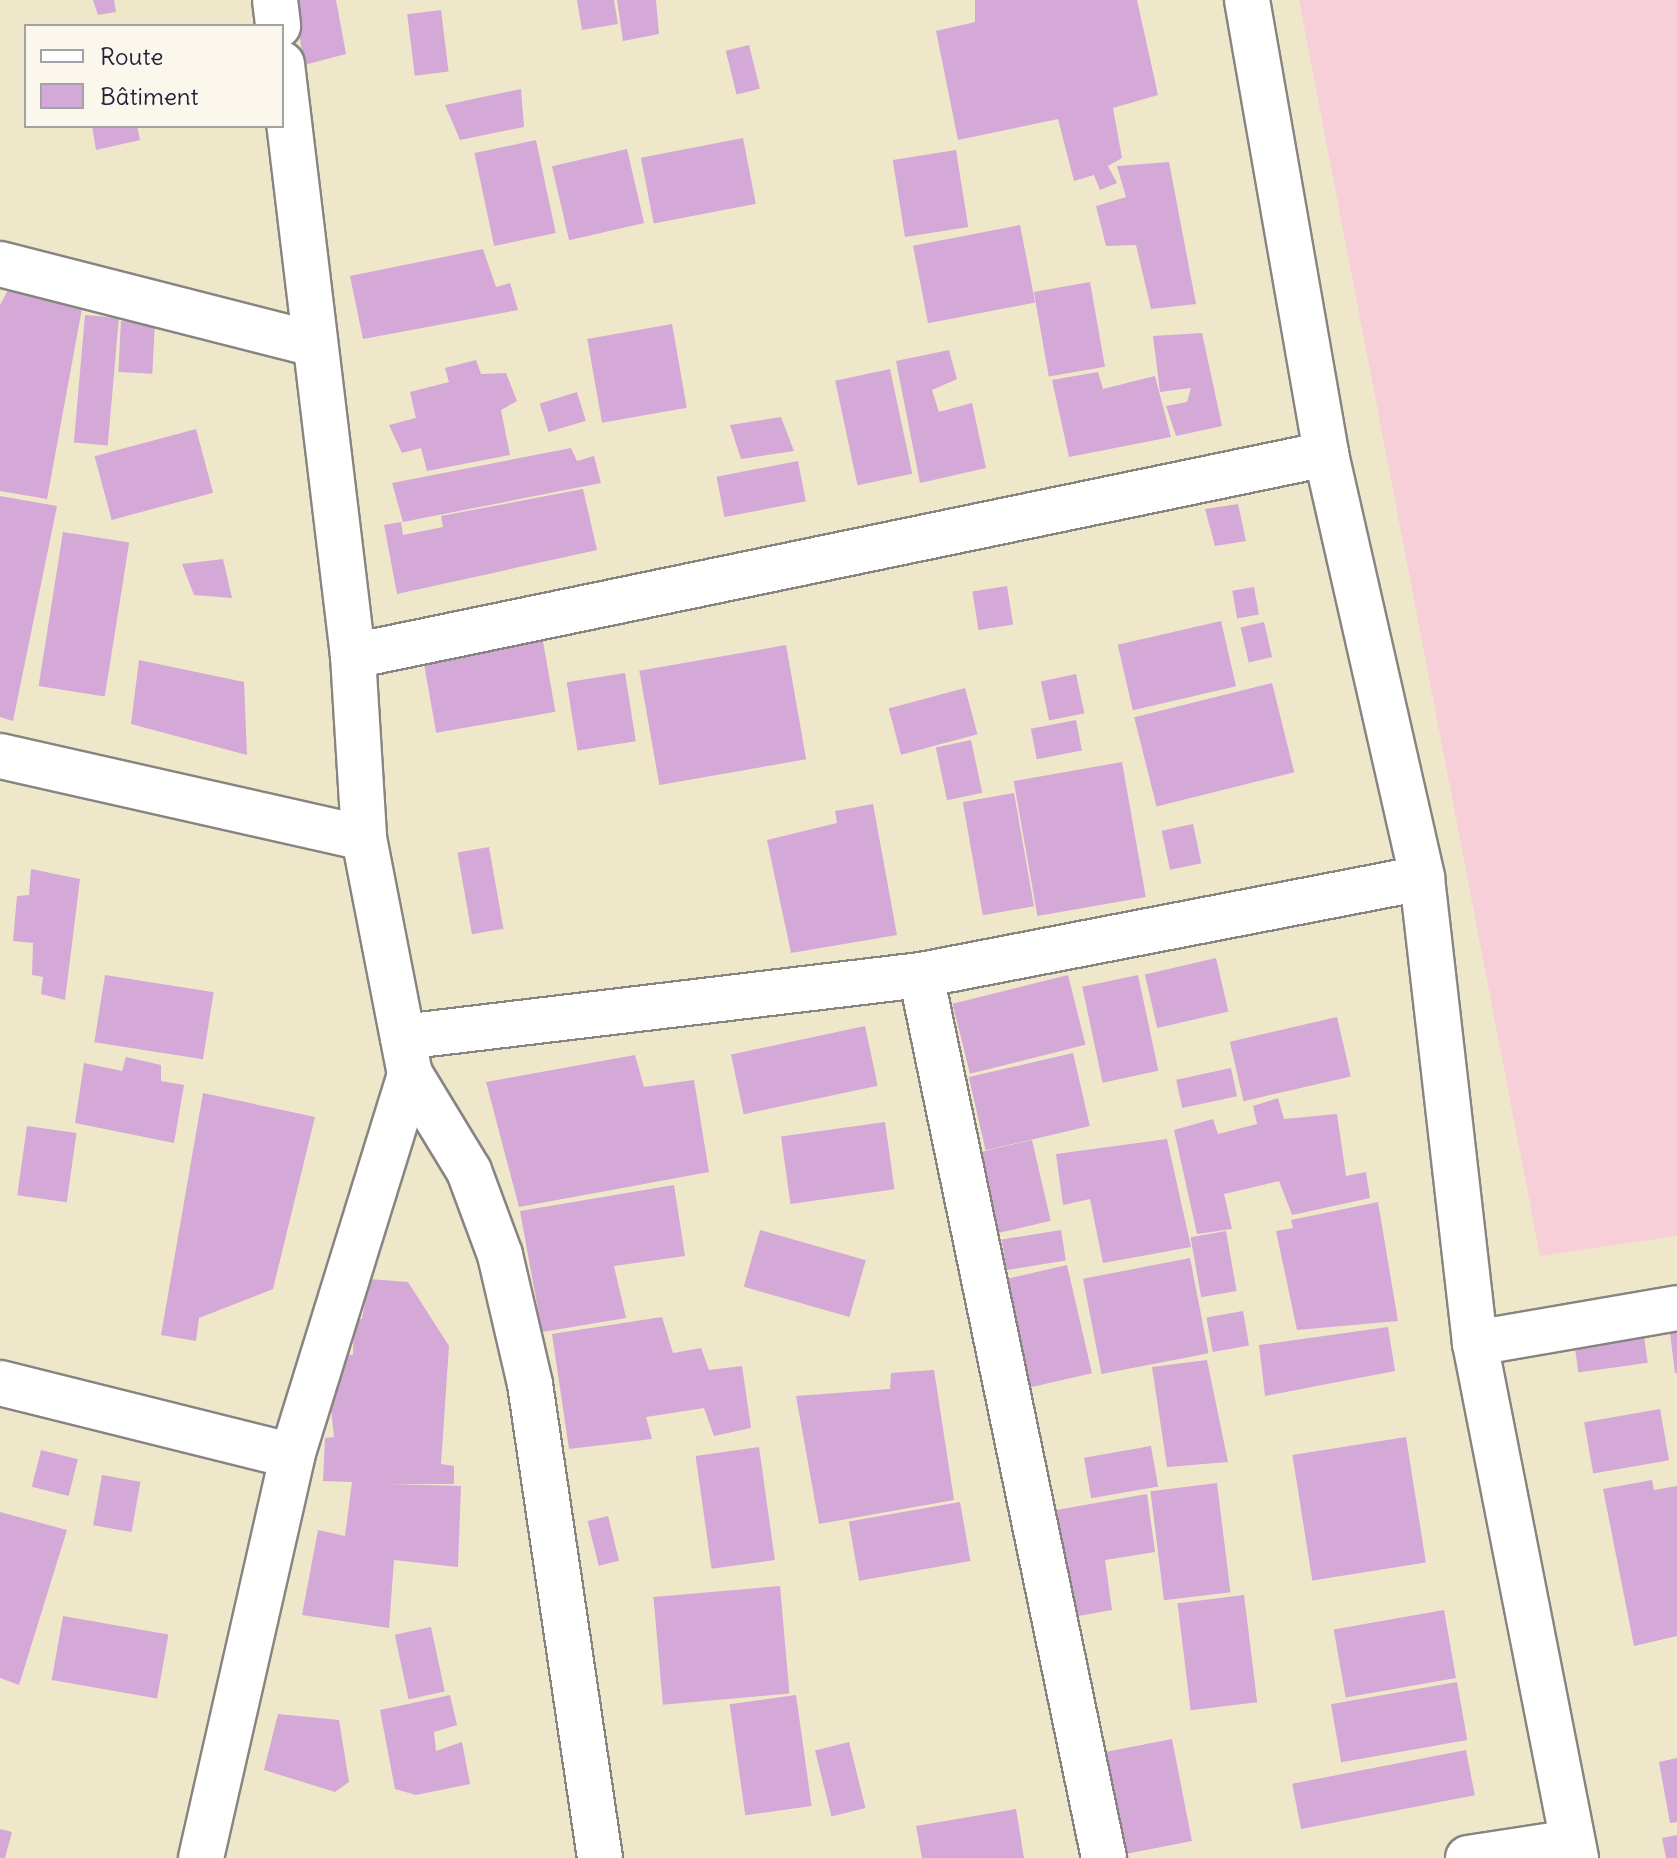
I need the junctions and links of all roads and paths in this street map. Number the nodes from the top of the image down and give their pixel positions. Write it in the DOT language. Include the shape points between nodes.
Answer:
graph roads {
  1 [pos="275,0"];
  2 [pos="1247,0"];
  3 [pos="278,24"];
  4 [pos="284,83"];
  5 [pos="0,264"];
  6 [pos="311,343"];
  7 [pos="1326,454"];
  8 [pos="353,656"];
  9 [pos="0,756"];
  10 [pos="364,838"];
  11 [pos="1422,878"];
  12 [pos="921,975"];
  13 [pos="406,1055"];
  14 [pos="1677,1308"];
  15 [pos="1475,1343"];
  16 [pos="0,1383"];
  17 [pos="292,1456"];
  18 [pos="1574,1850"];
  19 [pos="201,1858"];
  20 [pos="600,1858"];
  21 [pos="1104,1858"];
  22 [pos="1468,1858"];
  1 -- 3 [label="street"];
  2 -- 7 [label="street"];
  4 -- 6 [label="street"];
  5 -- 6 [label="street"];
  6 -- 8 [label="street"];
  7 -- 8 [label="street"];
  7 -- 11 [label="street"];
  8 -- 10 [label="street"];
  9 -- 10 [label="street"];
  10 -- 13 [label="street"];
  11 -- 12 [label="street"];
  11 -- 15 [label="street"];
  12 -- 13 [label="street"];
  12 -- 21 [label="street"];
  13 -- 17 [label="street"];
  13 -- 20 [label="street" via="469,1171 500,1255 530,1384"];
  14 -- 15 [label="street"];
  15 -- 18 [label="street"];
  16 -- 17 [label="street"];
  17 -- 19 [label="street"];
  18 -- 22 [label="street"];
}
